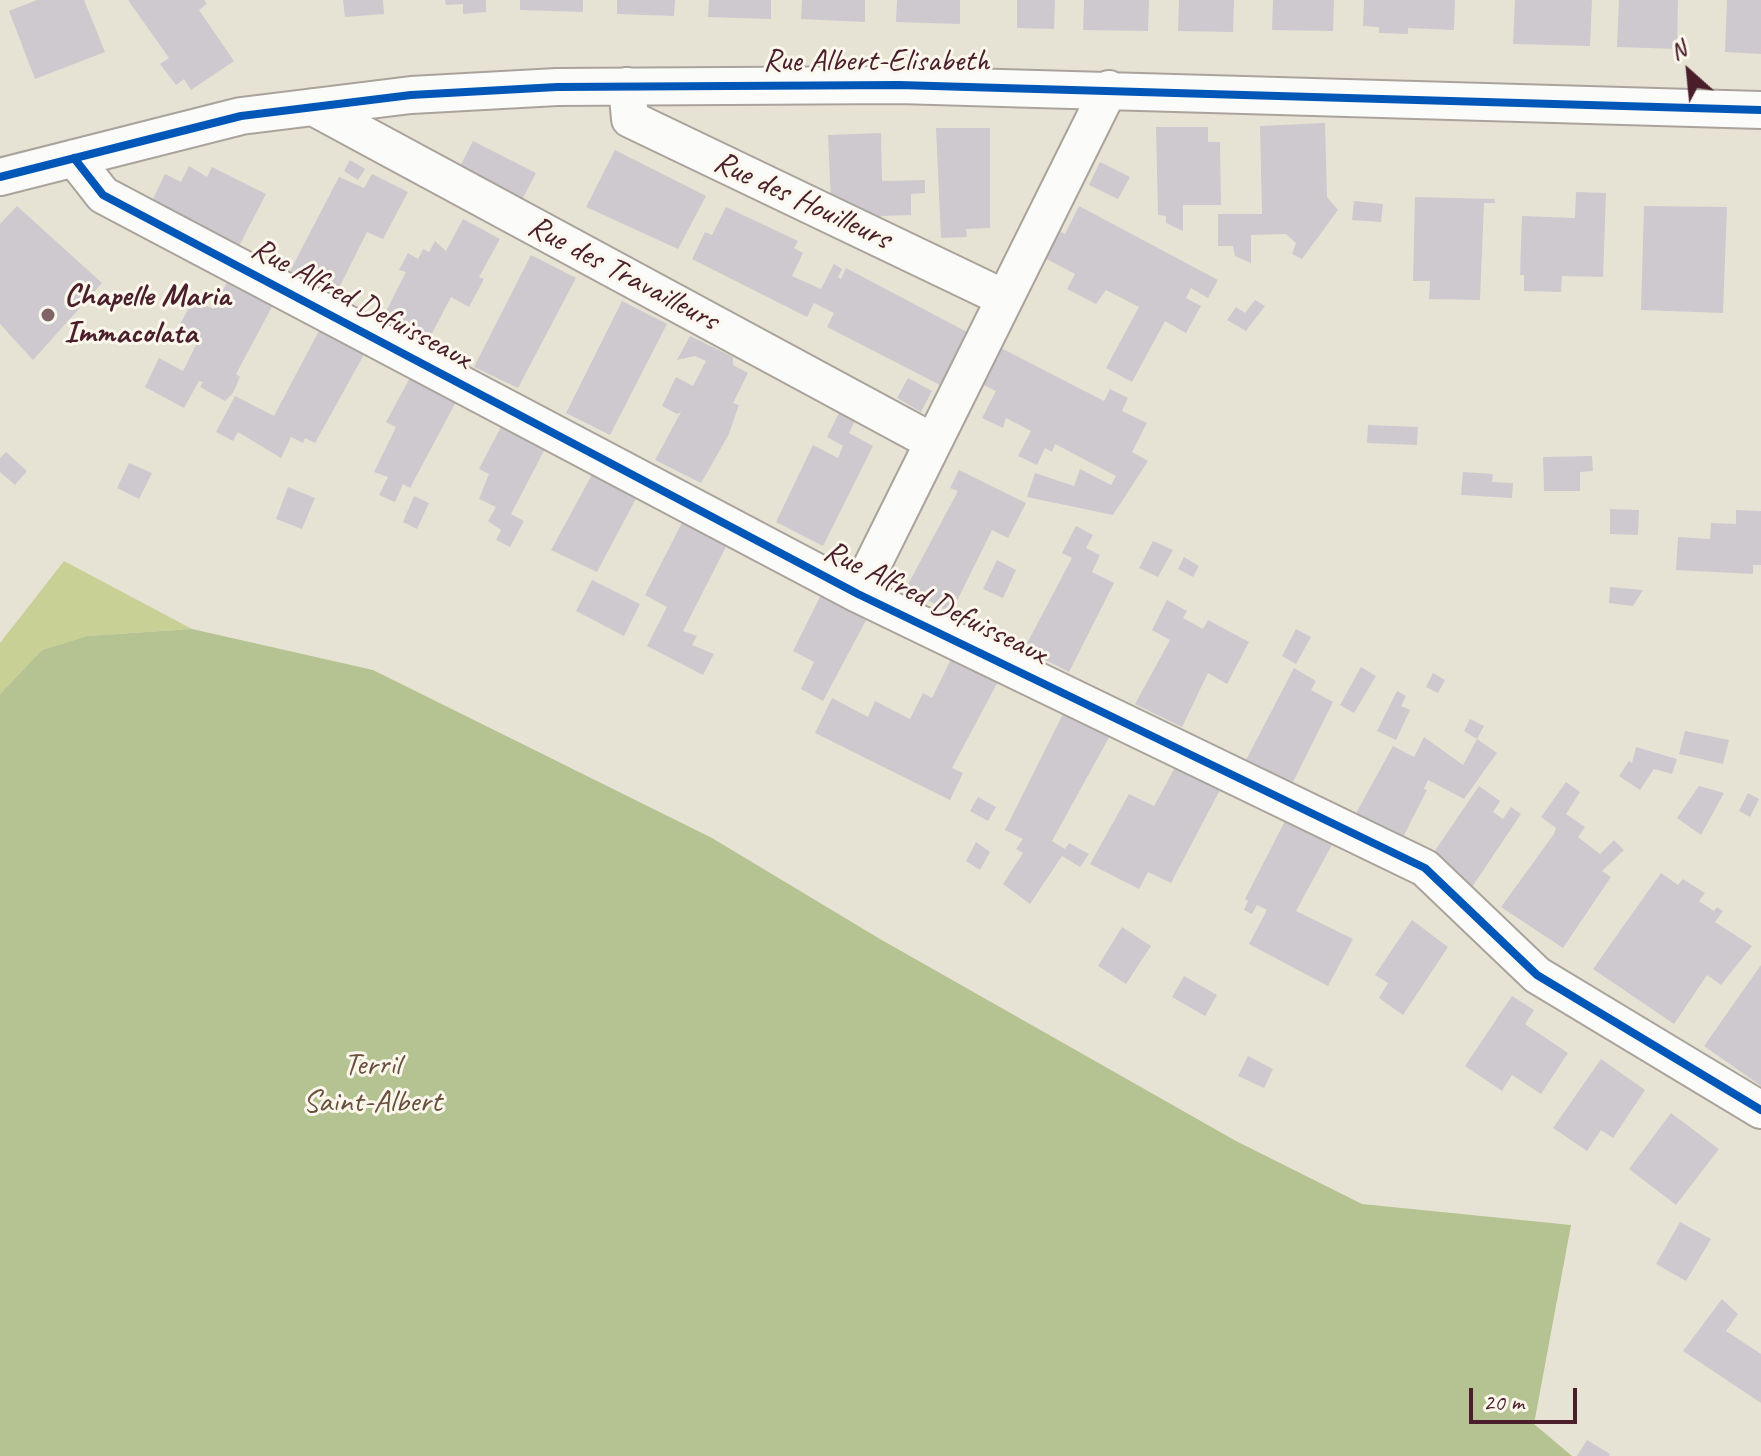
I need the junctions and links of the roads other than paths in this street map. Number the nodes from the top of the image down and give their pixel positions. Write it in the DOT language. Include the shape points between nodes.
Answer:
graph roads {
  1 [pos="627,86"];
  2 [pos="1109,89"];
  3 [pos="313,107"];
  4 [pos="1761,110"];
  5 [pos="74,158"];
  6 [pos="0,177"];
  7 [pos="1004,298"];
  8 [pos="933,442"];
  9 [pos="858,594"];
  10 [pos="1761,1110"];
  1 -- 2 [label="street, Rue Albert-Elisabeth"];
  1 -- 3 [label="street, Rue Albert-Elisabeth" via="411,95"];
  1 -- 7 [label="street, Rue des Houilleurs" via="630,119"];
  2 -- 4 [label="street, Rue Albert-Elisabeth"];
  2 -- 7 [label="street"];
  3 -- 5 [label="street, Rue Albert-Elisabeth" via="241,116"];
  3 -- 8 [label="street, Rue des Travailleurs"];
  5 -- 6 [label="street, Rue Albert-Elisabeth"];
  5 -- 9 [label="street, Rue Alfred Defuisseaux" via="103,195"];
  7 -- 8 [label="street"];
  8 -- 9 [label="street"];
  9 -- 10 [label="street, Rue Alfred Defuisseaux" via="1425,868 1537,975"];
}
